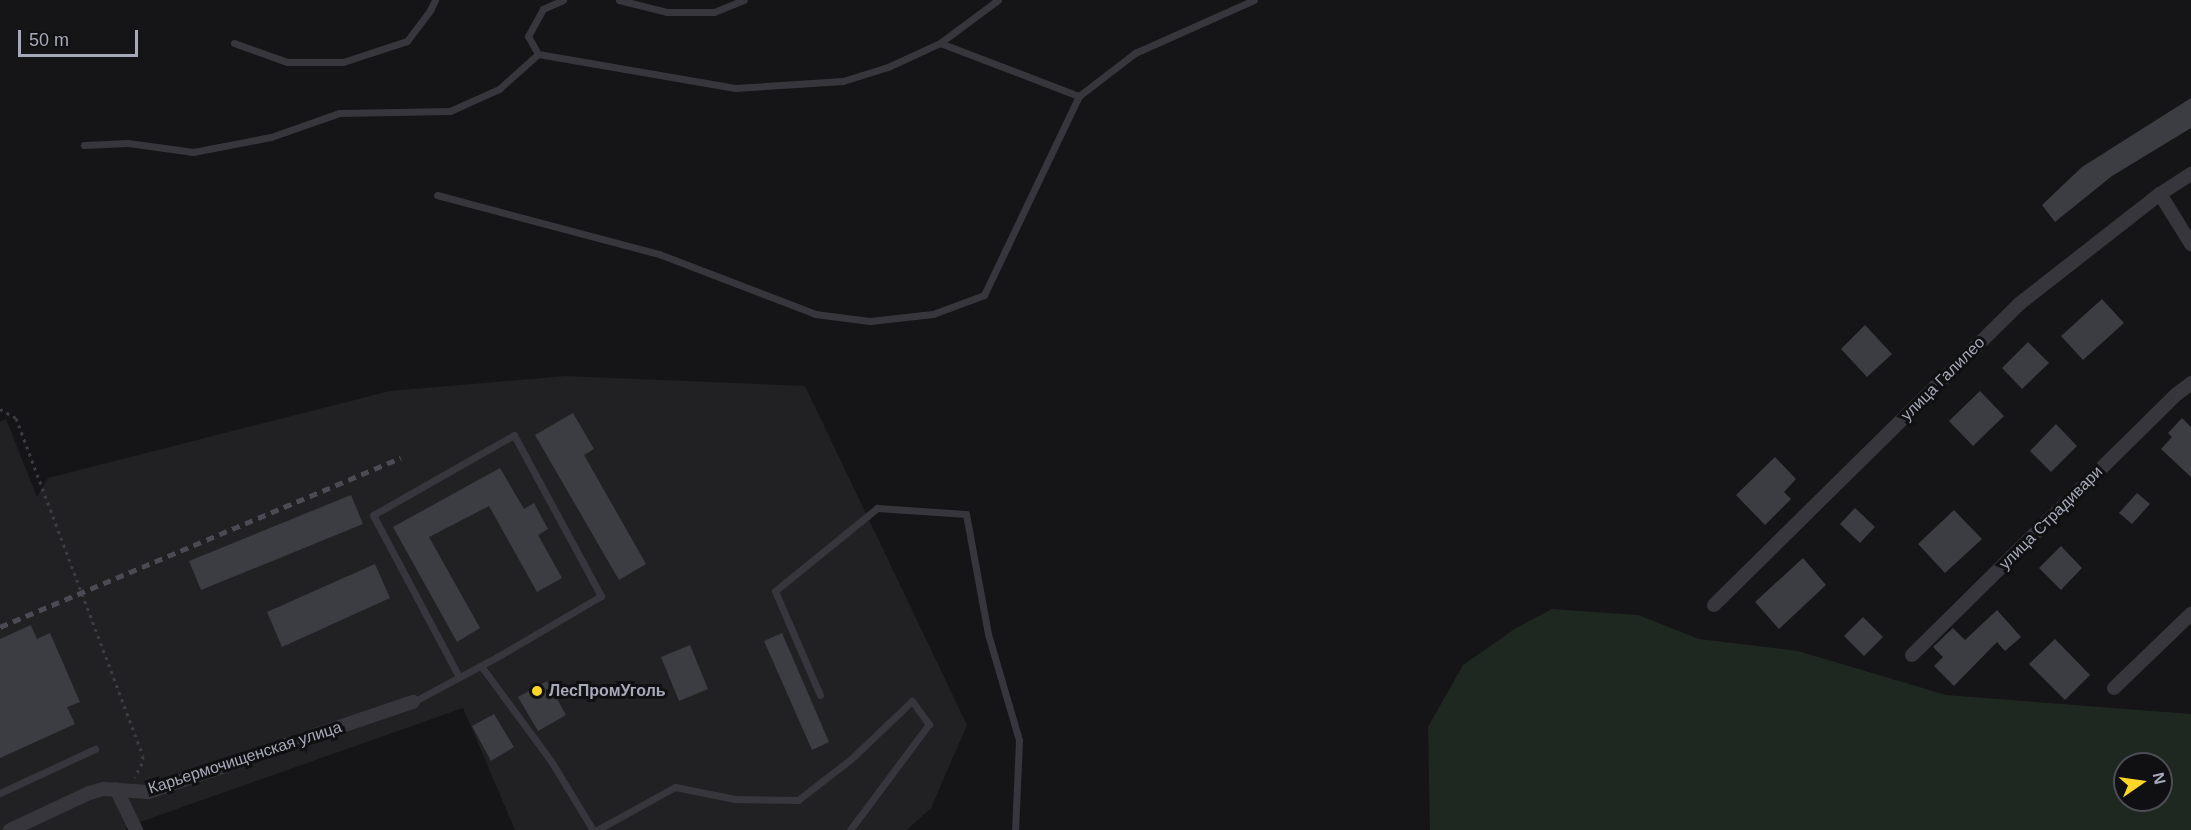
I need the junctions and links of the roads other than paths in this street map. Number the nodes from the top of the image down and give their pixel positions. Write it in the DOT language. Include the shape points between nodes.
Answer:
graph roads {
  1 [pos="435,0"];
  2 [pos="563,0"];
  3 [pos="619,0"];
  4 [pos="744,0"];
  5 [pos="998,0"];
  6 [pos="1254,0"];
  7 [pos="234,43"];
  8 [pos="940,43"];
  9 [pos="538,54"];
  10 [pos="1078,96"];
  11 [pos="84,146"];
  12 [pos="2191,174"];
  13 [pos="2160,194"];
  14 [pos="437,195"];
  15 [pos="2191,244"];
  16 [pos="2191,383"];
  17 [pos="1714,605"];
  18 [pos="2191,614"];
  19 [pos="1912,655"];
  20 [pos="480,666"];
  21 [pos="459,677"];
  22 [pos="2114,688"];
  23 [pos="820,695"];
  24 [pos="413,702"];
  25 [pos="95,749"];
  26 [pos="116,789"];
  27 [pos="0,793"];
  28 [pos="10,830"];
  29 [pos="136,830"];
  30 [pos="595,830"];
  31 [pos="850,830"];
  32 [pos="1015,830"];
  1 -- 7 [label="lane" via="407,41 343,62 287,62"];
  2 -- 9 [label="lane" via="543,9 528,36"];
  3 -- 4 [label="lane" via="667,12 714,12"];
  5 -- 8 [label="lane"];
  6 -- 10 [label="lane" via="1135,53"];
  8 -- 9 [label="lane" via="888,67 843,81 735,88"];
  8 -- 10 [label="lane"];
  9 -- 11 [label="lane" via="499,89 450,111 339,113 271,137 193,152 128,143"];
  10 -- 14 [label="lane" via="984,295 933,314 870,321 815,314 659,254"];
  12 -- 13 [label="street, улица Галилео"];
  13 -- 15 [label="street"];
  13 -- 17 [label="street, улица Галилео" via="2019,304"];
  16 -- 19 [label="street, улица Страдивари"];
  18 -- 22 [label="street"];
  20 -- 21 [label="lane"];
  20 -- 21 [label="lane" via="601,596 514,435 373,515"];
  20 -- 30 [label="lane" via="551,761"];
  21 -- 24 [label="lane"];
  23 -- 32 [label="lane" via="775,591 877,508 966,514 988,634 1019,740"];
  24 -- 26 [label="street, Карьермочищенская улица" via="148,792"];
  25 -- 27 [label="lane"];
  26 -- 28 [label="street, Карьермочищенская улица" via="89,793"];
  26 -- 29 [label="street"];
  30 -- 31 [label="lane" via="675,787 735,799 798,800 851,759 912,701 929,724"];
}
